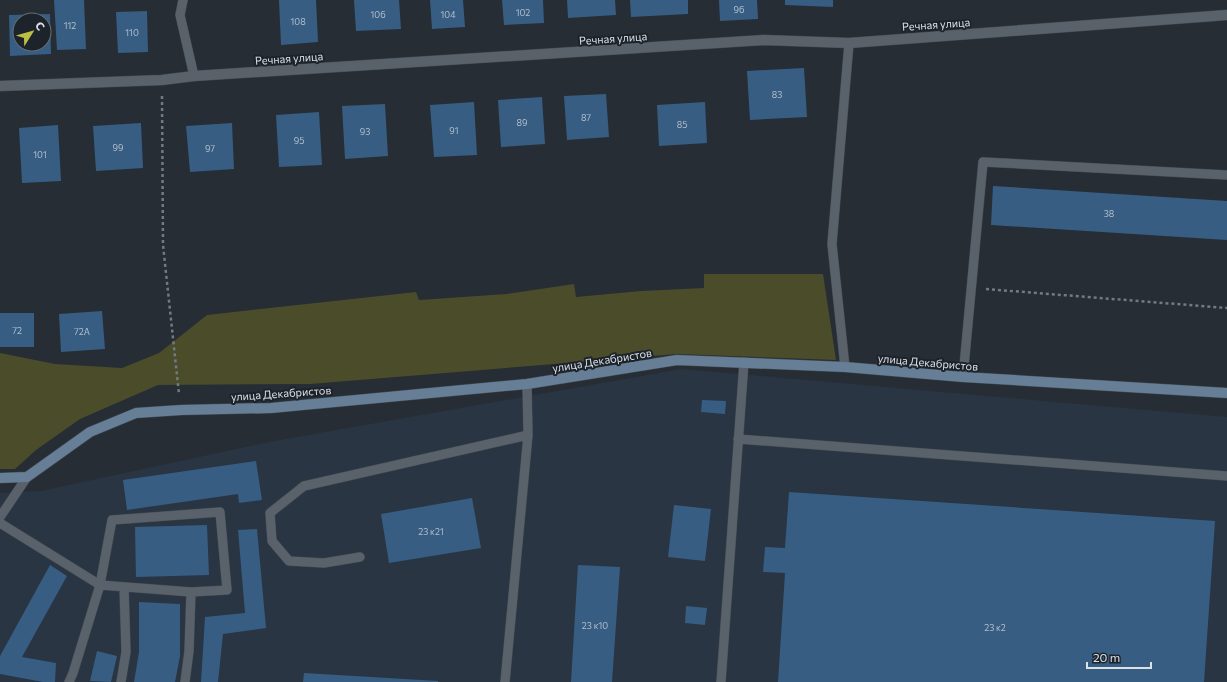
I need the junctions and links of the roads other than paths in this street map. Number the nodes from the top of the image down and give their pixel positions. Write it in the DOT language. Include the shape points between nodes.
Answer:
graph roads {
  1 [pos="183,0"];
  2 [pos="1227,15"];
  3 [pos="849,43"];
  4 [pos="194,76"];
  5 [pos="0,86"];
  6 [pos="1227,175"];
  7 [pos="744,362"];
  8 [pos="845,367"];
  9 [pos="963,377"];
  10 [pos="527,384"];
  11 [pos="1227,393"];
  12 [pos="528,435"];
  13 [pos="738,439"];
  14 [pos="1227,476"];
  15 [pos="27,477"];
  16 [pos="0,478"];
  17 [pos="0,517"];
  18 [pos="0,523"];
  19 [pos="360,557"];
  20 [pos="100,585"];
  21 [pos="124,587"];
  22 [pos="190,592"];
  23 [pos="69,682"];
  24 [pos="120,682"];
  25 [pos="185,682"];
  26 [pos="505,682"];
  27 [pos="721,682"];
  1 -- 4 [label="lane" via="180,15"];
  2 -- 3 [label="street, Речная улица"];
  3 -- 4 [label="street, Речная улица" via="764,40"];
  3 -- 8 [label="lane" via="832,244"];
  4 -- 5 [label="street, Речная улица" via="162,80"];
  6 -- 9 [label="lane" via="983,162"];
  7 -- 8 [label="street, улица Декабристов"];
  7 -- 10 [label="street, улица Декабристов" via="677,360"];
  7 -- 13 [label="lane"];
  8 -- 9 [label="street, улица Декабристов"];
  9 -- 11 [label="street, улица Декабристов"];
  10 -- 12 [label="lane"];
  10 -- 15 [label="street, улица Декабристов" via="271,408 136,413 90,432"];
  12 -- 19 [label="lane" via="304,486 270,514 272,541 289,562 324,563"];
  12 -- 26 [label="lane"];
  13 -- 14 [label="lane"];
  13 -- 27 [label="lane"];
  15 -- 16 [label="street"];
  15 -- 17 [label="lane"];
  18 -- 20 [label="lane"];
  20 -- 21 [label="lane"];
  20 -- 22 [label="lane" via="112,520 220,512 227,590"];
  20 -- 23 [label="lane"];
  21 -- 22 [label="lane"];
  21 -- 24 [label="lane" via="126,652"];
  22 -- 25 [label="lane" via="189,651"];
}
